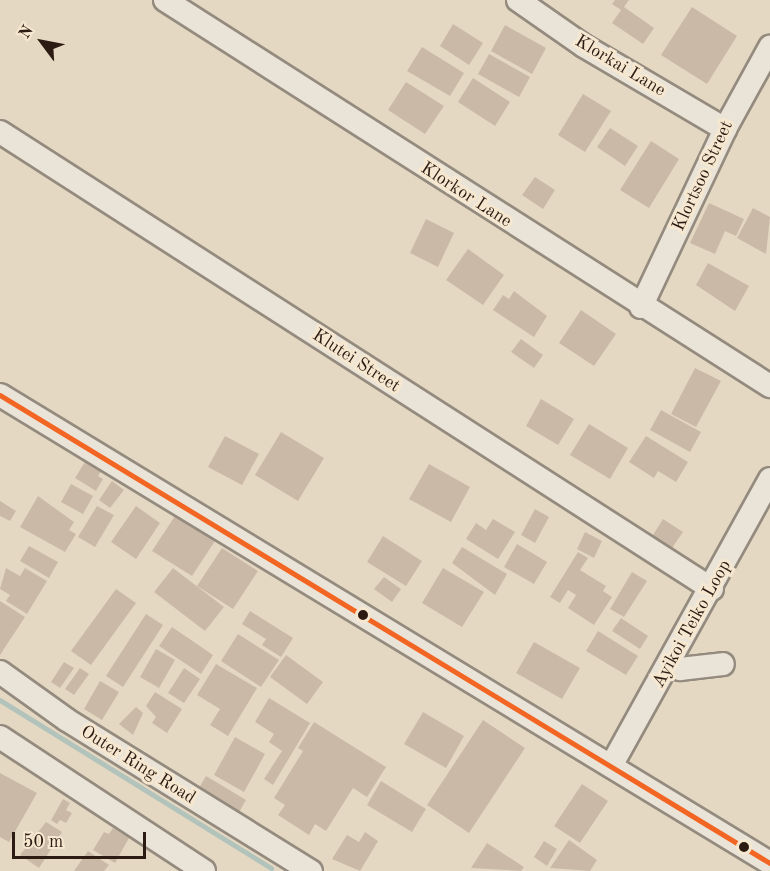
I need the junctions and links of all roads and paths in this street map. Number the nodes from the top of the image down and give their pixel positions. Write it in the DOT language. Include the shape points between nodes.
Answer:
graph roads {
  1 [pos="165,0"];
  2 [pos="518,0"];
  3 [pos="770,47"];
  4 [pos="725,129"];
  5 [pos="0,132"];
  6 [pos="642,308"];
  7 [pos="770,386"];
  8 [pos="0,394"];
  9 [pos="770,479"];
  10 [pos="712,589"];
  11 [pos="723,664"];
  12 [pos="670,665"];
  13 [pos="0,672"];
  14 [pos="0,738"];
  15 [pos="611,766"];
  16 [pos="770,862"];
  17 [pos="204,871"];
  18 [pos="311,871"];
  1 -- 6 [label="street, Klorkor Lane"];
  2 -- 4 [label="street, Klorkai Lane" via="584,46"];
  3 -- 4 [label="street, Klortsoo Street"];
  4 -- 6 [label="street, Klortsoo Street"];
  5 -- 10 [label="street, Klutei Street"];
  6 -- 7 [label="street, Klorkor Lane"];
  8 -- 15 [label="street"];
  9 -- 10 [label="street, Ayikoi Teiko Loop"];
  10 -- 12 [label="street, Ayikoi Teiko Loop"];
  11 -- 12 [label="street" via="681,669"];
  12 -- 15 [label="street, Ayikoi Teiko Loop"];
  13 -- 18 [label="street, Outer Ring Road" via="67,720"];
  14 -- 17 [label="street"];
  15 -- 16 [label="street"];
}
